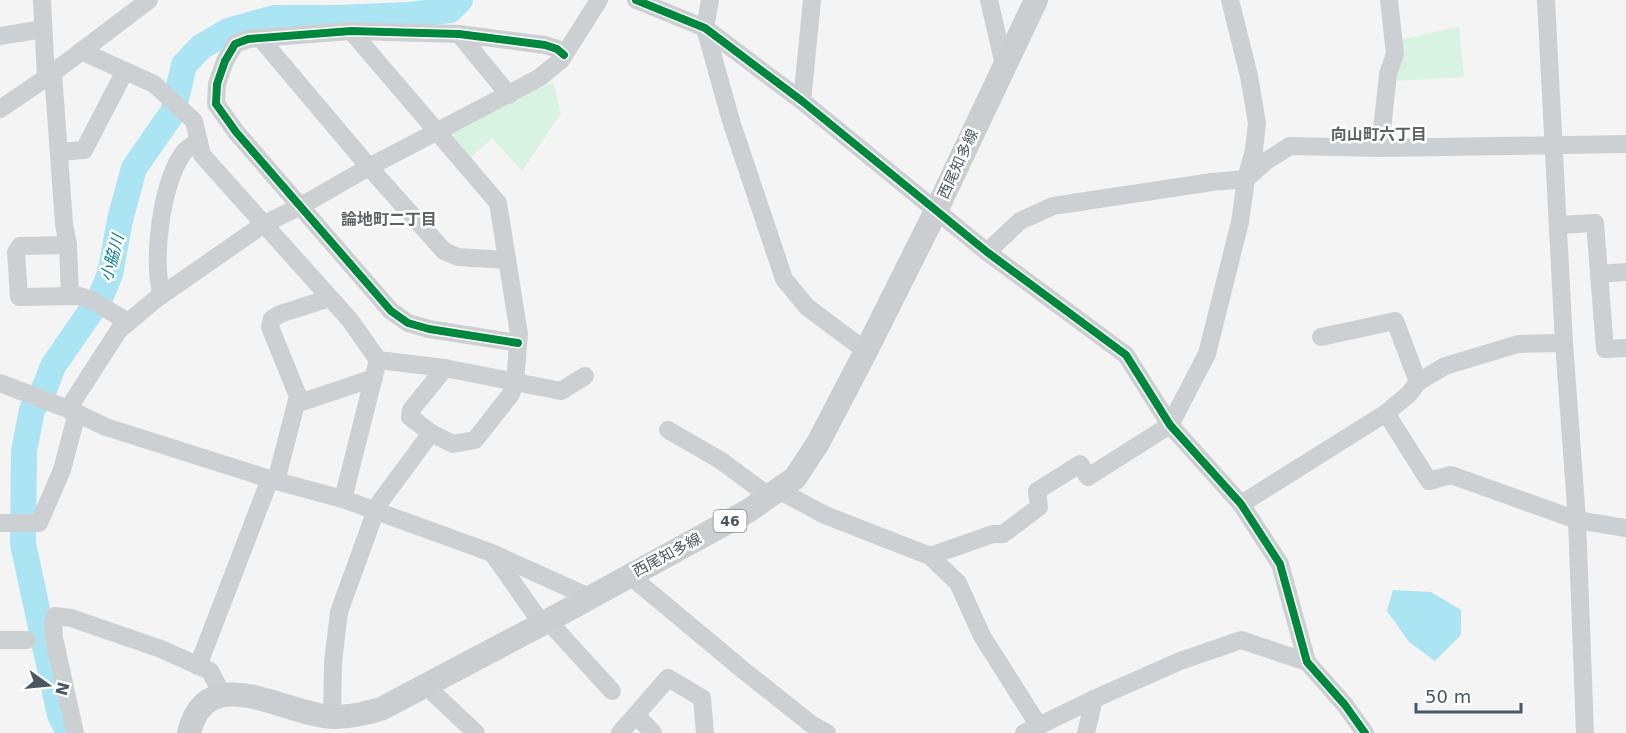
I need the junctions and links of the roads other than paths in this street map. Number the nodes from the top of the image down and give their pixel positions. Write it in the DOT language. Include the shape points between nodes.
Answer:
graph roads {
  1 [pos="42,0"];
  2 [pos="149,0"];
  3 [pos="599,0"];
  4 [pos="636,0"];
  5 [pos="710,0"];
  6 [pos="812,0"];
  7 [pos="989,0"];
  8 [pos="1036,0"];
  9 [pos="1230,0"];
  10 [pos="1389,0"];
  11 [pos="1546,0"];
  12 [pos="705,28"];
  13 [pos="43,29"];
  14 [pos="351,31"];
  15 [pos="459,34"];
  16 [pos="0,36"];
  17 [pos="261,39"];
  18 [pos="81,51"];
  19 [pos="564,55"];
  20 [pos="1004,65"];
  21 [pos="125,71"];
  22 [pos="49,76"];
  23 [pos="508,94"];
  24 [pos="802,101"];
  25 [pos="0,109"];
  26 [pos="438,133"];
  27 [pos="199,141"];
  28 [pos="1626,144"];
  29 [pos="1554,146"];
  30 [pos="1380,148"];
  31 [pos="59,152"];
  32 [pos="369,167"];
  33 [pos="1246,180"];
  34 [pos="302,206"];
  35 [pos="936,211"];
  36 [pos="264,224"];
  37 [pos="1559,225"];
  38 [pos="68,245"];
  39 [pos="987,252"];
  40 [pos="507,260"];
  41 [pos="1626,272"];
  42 [pos="1599,274"];
  43 [pos="70,295"];
  44 [pos="162,295"];
  45 [pos="330,298"];
  46 [pos="128,322"];
  47 [pos="1322,336"];
  48 [pos="518,343"];
  49 [pos="1564,343"];
  50 [pos="1626,348"];
  51 [pos="866,351"];
  52 [pos="376,369"];
  53 [pos="445,369"];
  54 [pos="585,376"];
  55 [pos="515,382"];
  56 [pos="1418,382"];
  57 [pos="0,384"];
  58 [pos="296,404"];
  59 [pos="72,411"];
  60 [pos="1386,412"];
  61 [pos="1170,425"];
  62 [pos="668,430"];
  63 [pos="431,433"];
  64 [pos="273,480"];
  65 [pos="774,493"];
  66 [pos="343,499"];
  67 [pos="1241,504"];
  68 [pos="375,510"];
  69 [pos="1577,520"];
  70 [pos="0,523"];
  71 [pos="1626,528"];
  72 [pos="492,553"];
  73 [pos="930,556"];
  74 [pos="629,575"];
  75 [pos="589,597"];
  76 [pos="545,622"];
  77 [pos="27,639"];
  78 [pos="0,640"];
  79 [pos="1307,662"];
  80 [pos="198,666"];
  81 [pos="426,686"];
  82 [pos="612,691"];
  83 [pos="223,696"];
  84 [pos="1094,699"];
  85 [pos="636,715"];
  86 [pos="332,717"];
  87 [pos="1031,729"];
  88 [pos="815,730"];
  89 [pos="75,733"];
  90 [pos="189,733"];
  91 [pos="476,733"];
  92 [pos="620,733"];
  93 [pos="653,733"];
  94 [pos="705,733"];
  95 [pos="1086,733"];
  96 [pos="1365,733"];
  97 [pos="1585,733"];
  1 -- 13 [label="street"];
  2 -- 18 [label="street"];
  3 -- 19 [label="street"];
  4 -- 12 [label="street"];
  5 -- 12 [label="street"];
  6 -- 24 [label="street"];
  7 -- 20 [label="street"];
  8 -- 20 [label="main road, 西尾知多線 / 46"];
  9 -- 33 [label="street" via="1257,123"];
  10 -- 30 [label="street" via="1395,54 1388,74"];
  11 -- 29 [label="street"];
  12 -- 24 [label="street"];
  12 -- 51 [label="street" via="783,279 807,307"];
  13 -- 16 [label="street"];
  13 -- 22 [label="street"];
  14 -- 15 [label="street"];
  14 -- 17 [label="street"];
  14 -- 26 [label="street"];
  15 -- 19 [label="street" via="545,45"];
  15 -- 23 [label="street"];
  17 -- 32 [label="street"];
  17 -- 34 [label="street" via="236,44 217,84 216,104"];
  18 -- 21 [label="street"];
  18 -- 22 [label="street"];
  19 -- 23 [label="street" via="539,78"];
  20 -- 35 [label="main road, 西尾知多線 / 46"];
  21 -- 27 [label="street" via="154,84 194,121"];
  21 -- 31 [label="street" via="84,150"];
  22 -- 25 [label="street"];
  22 -- 31 [label="street"];
  23 -- 26 [label="street"];
  24 -- 35 [label="street"];
  26 -- 32 [label="street"];
  26 -- 40 [label="street" via="498,203"];
  27 -- 36 [label="street" via="202,155"];
  27 -- 44 [label="street" via="184,153 162,207"];
  28 -- 29 [label="street"];
  29 -- 30 [label="street"];
  29 -- 37 [label="street"];
  30 -- 33 [label="street" via="1290,146 1266,160"];
  31 -- 38 [label="street"];
  32 -- 34 [label="street"];
  32 -- 40 [label="street" via="444,251 458,257"];
  33 -- 39 [label="street" via="1053,206 1020,221"];
  33 -- 61 [label="street" via="1240,222 1207,354"];
  34 -- 36 [label="street"];
  34 -- 48 [label="street" via="391,310 408,323"];
  35 -- 39 [label="street"];
  35 -- 51 [label="main road, 西尾知多線 / 46"];
  36 -- 44 [label="street"];
  36 -- 45 [label="street"];
  37 -- 42 [label="street" via="1595,223"];
  37 -- 49 [label="street"];
  38 -- 43 [label="street"];
  38 -- 43 [label="street" via="20,246 16,252 18,297"];
  39 -- 61 [label="street" via="1126,355"];
  40 -- 48 [label="street"];
  41 -- 42 [label="street"];
  42 -- 50 [label="street" via="1605,349"];
  43 -- 46 [label="street" via="90,300"];
  44 -- 46 [label="street"];
  45 -- 52 [label="street" via="350,320"];
  45 -- 58 [label="street" via="272,319 270,327 298,396"];
  46 -- 59 [label="street" via="119,330"];
  47 -- 56 [label="street" via="1395,321"];
  48 -- 55 [label="street"];
  49 -- 56 [label="street" via="1518,344 1445,366"];
  49 -- 69 [label="street"];
  51 -- 65 [label="main road, 西尾知多線 / 46" via="809,459 795,478"];
  52 -- 53 [label="street"];
  52 -- 58 [label="street"];
  52 -- 66 [label="street"];
  53 -- 55 [label="street"];
  53 -- 63 [label="street" via="411,410 410,417"];
  54 -- 55 [label="street" via="561,391"];
  55 -- 63 [label="street" via="511,394 475,440 453,444"];
  56 -- 60 [label="street"];
  57 -- 59 [label="street"];
  58 -- 64 [label="street"];
  59 -- 64 [label="street" via="106,427"];
  59 -- 70 [label="street" via="62,470 39,523"];
  60 -- 67 [label="street"];
  60 -- 69 [label="street" via="1429,481 1451,475"];
  61 -- 67 [label="street"];
  61 -- 73 [label="street" via="1088,477 1080,464 1037,491 1039,507 1003,534"];
  62 -- 65 [label="street"];
  63 -- 68 [label="street"];
  64 -- 66 [label="street"];
  64 -- 80 [label="street"];
  65 -- 73 [label="street"];
  65 -- 74 [label="main road, 西尾知多線 / 46" via="748,512"];
  66 -- 68 [label="street"];
  67 -- 79 [label="street" via="1280,564"];
  68 -- 72 [label="street"];
  68 -- 86 [label="street" via="339,612"];
  69 -- 71 [label="street"];
  69 -- 97 [label="street"];
  72 -- 75 [label="street"];
  72 -- 76 [label="street"];
  73 -- 87 [label="street" via="958,583"];
  74 -- 75 [label="main road, 西尾知多線 / 46"];
  74 -- 88 [label="street"];
  75 -- 76 [label="main road, 西尾知多線 / 46"];
  76 -- 81 [label="main road, 西尾知多線 / 46"];
  76 -- 82 [label="street"];
  77 -- 78 [label="street"];
  79 -- 84 [label="street" via="1241,640 1180,661"];
  79 -- 96 [label="street"];
  80 -- 83 [label="street" via="210,671"];
  80 -- 89 [label="street" via="161,649 56,616 54,638"];
  81 -- 86 [label="main road, 西尾知多線 / 46" via="381,709"];
  81 -- 91 [label="street"];
  83 -- 86 [label="main road, 西尾知多線 / 46" via="257,696"];
  83 -- 90 [label="main road, 西尾知多線 / 46" via="200,706"];
  84 -- 87 [label="street"];
  84 -- 95 [label="street"];
  85 -- 92 [label="street"];
  85 -- 93 [label="street"];
  85 -- 94 [label="street" via="668,678 702,698"];
}
